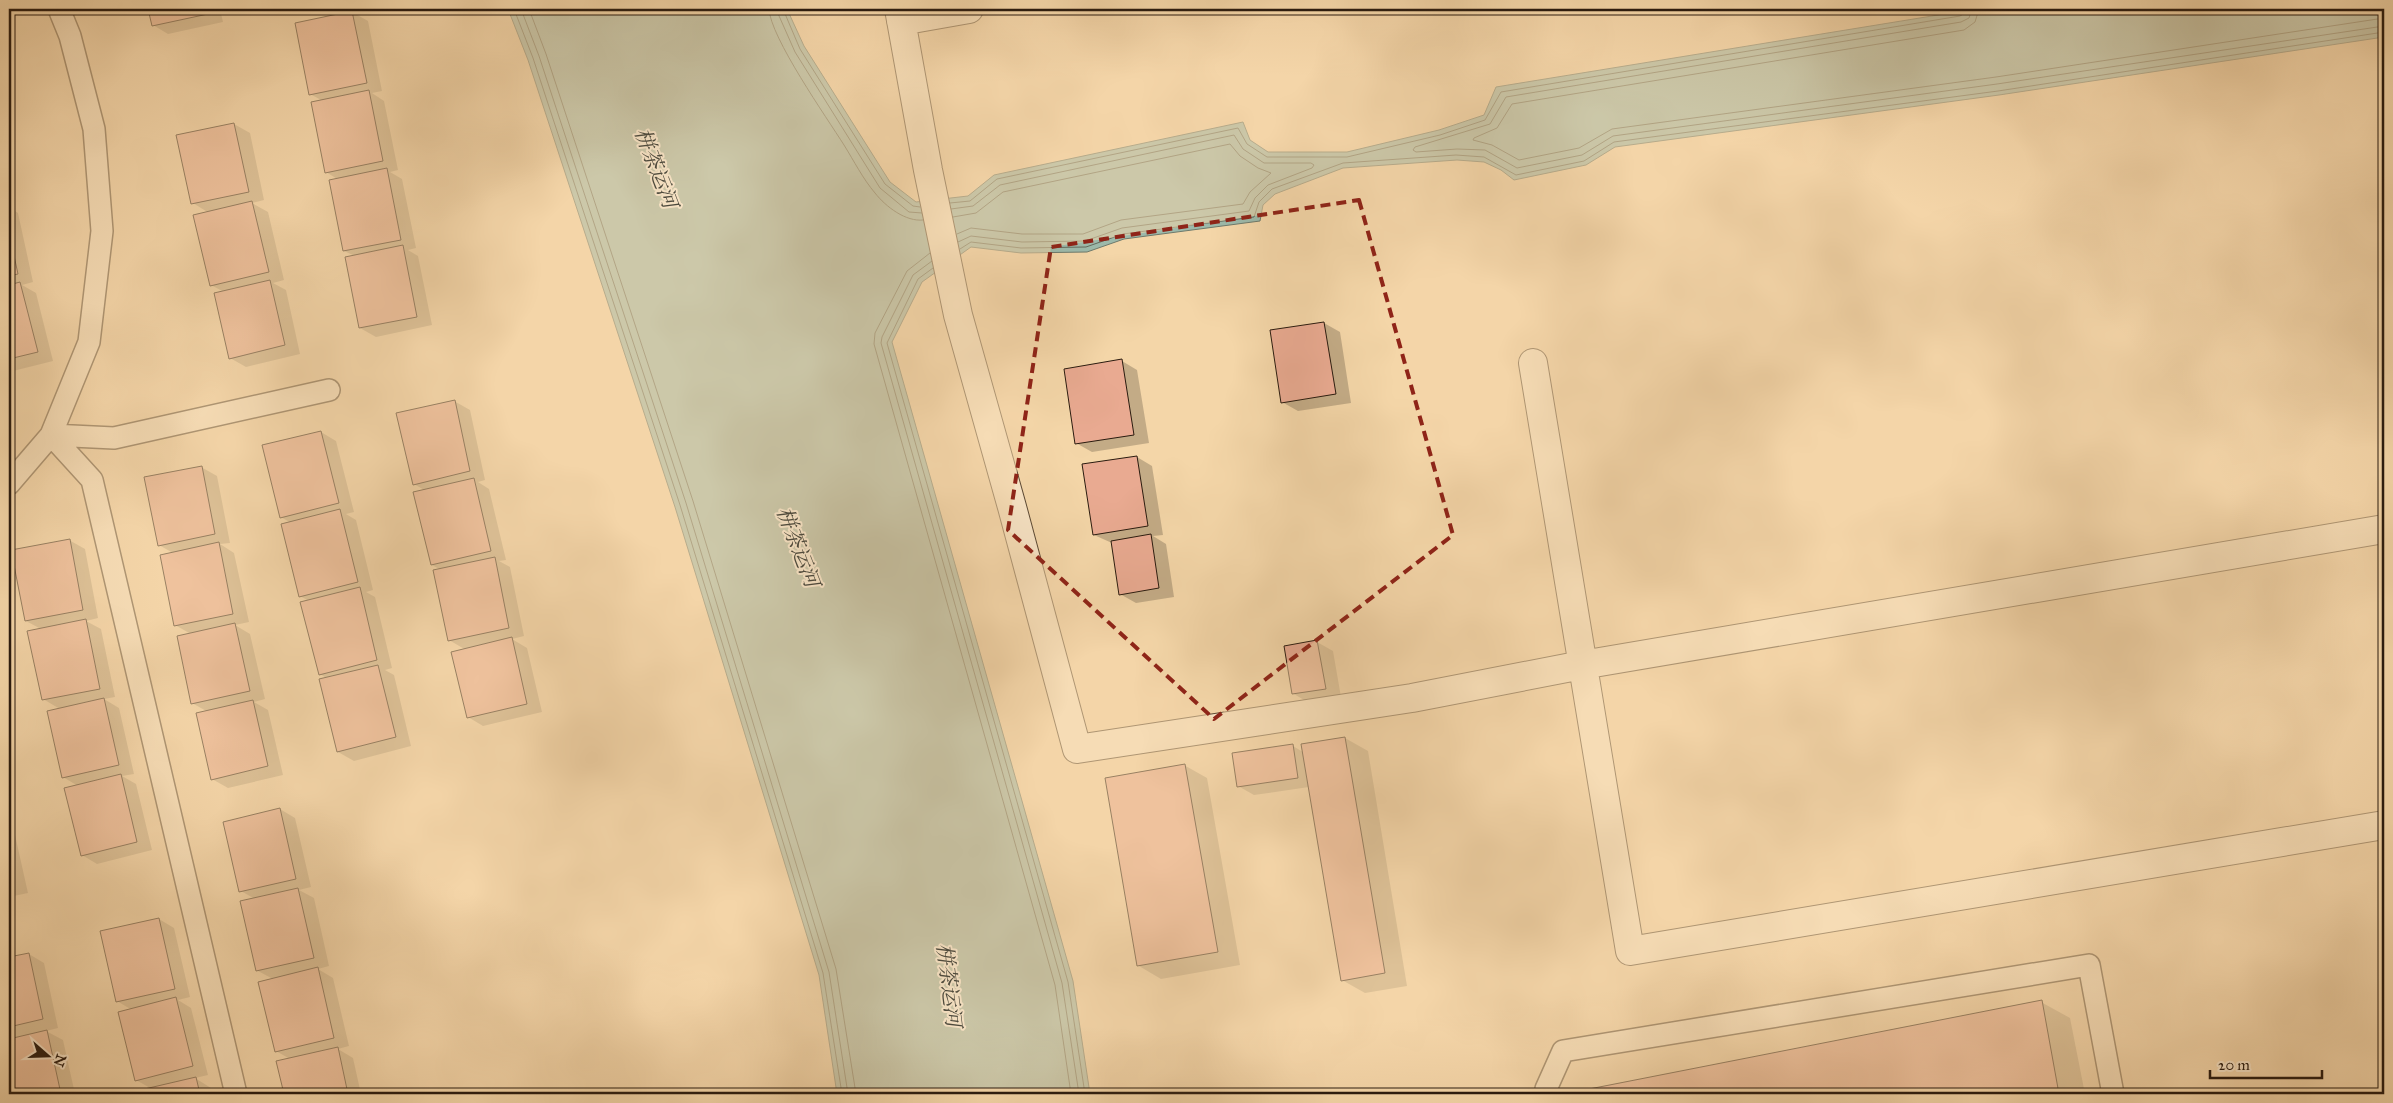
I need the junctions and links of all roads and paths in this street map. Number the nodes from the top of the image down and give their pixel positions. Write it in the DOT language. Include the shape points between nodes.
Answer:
graph roads {
  1 [pos="59,9"];
  2 [pos="968,9"];
  3 [pos="900,15"];
  4 [pos="1533,364"];
  5 [pos="329,390"];
  6 [pos="51,435"];
  7 [pos="9,484"];
  8 [pos="2384,529"];
  9 [pos="1582,665"];
  10 [pos="2384,825"];
  11 [pos="236,1094"];
  12 [pos="1547,1094"];
  13 [pos="2113,1094"];
  1 -- 6 [label="lane" via="70,36 94,129 102,231 89,342"];
  2 -- 3 [label="street"];
  3 -- 9 [label="street" via="958,315 1077,749 1412,698"];
  4 -- 9 [label="street"];
  5 -- 6 [label="lane" via="114,438"];
  6 -- 7 [label="lane"];
  6 -- 11 [label="lane" via="92,480"];
  8 -- 9 [label="street"];
  9 -- 10 [label="street" via="1630,951"];
  12 -- 13 [label="lane" via="1546,1089 1563,1051 2089,965"];
}
